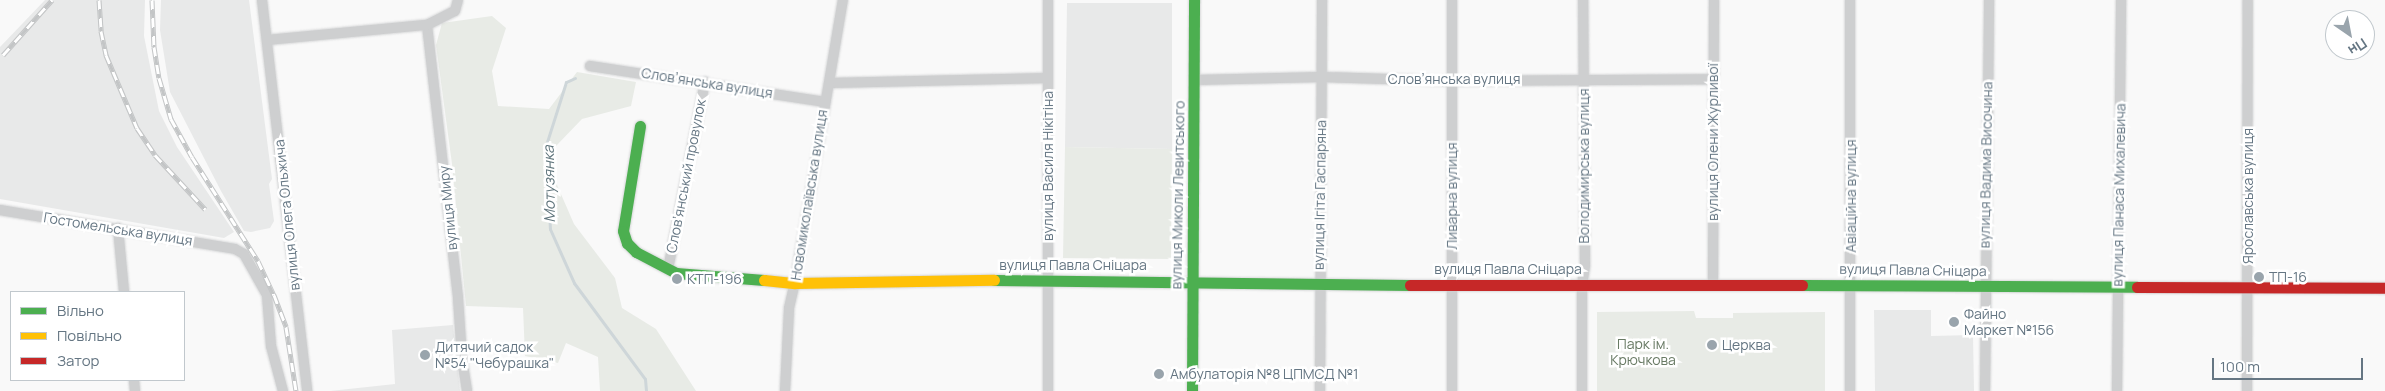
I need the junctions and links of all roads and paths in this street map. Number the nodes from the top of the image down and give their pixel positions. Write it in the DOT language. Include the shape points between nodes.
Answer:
graph roads {
  1 [pos="262,0"];
  2 [pos="458,0"];
  3 [pos="843,0"];
  4 [pos="1048,0"];
  5 [pos="1194,0"];
  6 [pos="1322,0"];
  7 [pos="1452,0"];
  8 [pos="1583,0"];
  9 [pos="1714,0"];
  10 [pos="1850,0"];
  11 [pos="1989,0"];
  12 [pos="2121,0"];
  13 [pos="2248,0"];
  14 [pos="428,25"];
  15 [pos="267,40"];
  16 [pos="590,66"];
  17 [pos="1322,77"];
  18 [pos="1048,78"];
  19 [pos="1584,79"];
  20 [pos="1713,79"];
  21 [pos="1194,80"];
  22 [pos="1452,81"];
  23 [pos="705,82"];
  24 [pos="830,83"];
  25 [pos="825,102"];
  26 [pos="640,126"];
  27 [pos="0,210"];
  28 [pos="118,228"];
  29 [pos="235,249"];
  30 [pos="668,269"];
  31 [pos="1049,279"];
  32 [pos="795,282"];
  33 [pos="1192,282"];
  34 [pos="1452,284"];
  35 [pos="1582,284"];
  36 [pos="1713,284"];
  37 [pos="1850,284"];
  38 [pos="1319,285"];
  39 [pos="1985,286"];
  40 [pos="2118,287"];
  41 [pos="2248,287"];
  42 [pos="2385,288"];
  43 [pos="124,291"];
  44 [pos="283,391"];
  45 [pos="307,391"];
  46 [pos="467,391"];
  47 [pos="785,391"];
  48 [pos="1048,391"];
  49 [pos="1192,391"];
  50 [pos="1320,391"];
  51 [pos="1452,391"];
  52 [pos="1582,391"];
  53 [pos="1850,391"];
  54 [pos="1985,391"];
  55 [pos="2117,391"];
  56 [pos="2247,391"];
  1 -- 15 [label="street, вулиця Олега Ольжича"];
  2 -- 14 [label="street" via="455,12"];
  3 -- 24 [label="street, Новомиколаївська вулиця"];
  4 -- 18 [label="street, вулиця Василя Нікітіна"];
  5 -- 21 [label="street, вулиця Миколи Левитського"];
  6 -- 17 [label="street, вулиця Ігіта Гаспаряна"];
  7 -- 22 [label="street, Ливарна вулиця"];
  8 -- 19 [label="street, Володимирська вулиця"];
  9 -- 20 [label="street, вулиця Олени Журливої"];
  10 -- 37 [label="street, Авіаційна вулиця"];
  11 -- 39 [label="street, вулиця Вадима Височина"];
  12 -- 40 [label="street, вулиця Панаса Михалевича"];
  13 -- 41 [label="street, Ярославська вулиця"];
  14 -- 15 [label="street"];
  14 -- 46 [label="street, вулиця Миру"];
  15 -- 45 [label="street, вулиця Олега Ольжича"];
  16 -- 23 [label="street, Словʼянська вулиця"];
  17 -- 21 [label="street, Словʼянська вулиця"];
  17 -- 22 [label="street, Словʼянська вулиця"];
  17 -- 38 [label="street, вулиця Ігіта Гаспаряна"];
  18 -- 24 [label="street"];
  18 -- 31 [label="street, вулиця Василя Нікітіна"];
  19 -- 20 [label="street, Словʼянська вулиця"];
  19 -- 22 [label="street, Словʼянська вулиця"];
  19 -- 35 [label="street, Володимирська вулиця" via="1585,265"];
  20 -- 36 [label="street, вулиця Олени Журливої"];
  21 -- 33 [label="street, вулиця Миколи Левитського"];
  22 -- 34 [label="street, Ливарна вулиця"];
  23 -- 25 [label="street, Словʼянська вулиця"];
  23 -- 30 [label="street, Словʼянський провулок"];
  24 -- 25 [label="street, Новомиколаївська вулиця"];
  25 -- 32 [label="street, Новомиколаївська вулиця"];
  26 -- 30 [label="street, вулиця Павла Сніцара" via="623,231 627,243 636,252"];
  27 -- 28 [label="street, Гостомельська вулиця"];
  28 -- 29 [label="street, Гостомельська вулиця"];
  28 -- 43 [label="street"];
  29 -- 44 [label="street, вулиця Олега Ольжича" via="244,254 267,296 271,346"];
  30 -- 32 [label="street, вулиця Павла Сніцара" via="676,273"];
  31 -- 32 [label="street, вулиця Павла Сніцара"];
  31 -- 33 [label="street, вулиця Павла Сніцара"];
  31 -- 48 [label="street, вулиця Василя Нікітіна"];
  32 -- 47 [label="street, Новомиколаївська вулиця" via="789,308"];
  33 -- 38 [label="street, вулиця Павла Сніцара"];
  33 -- 49 [label="street, вулиця Миколи Левитського"];
  34 -- 35 [label="street, вулиця Павла Сніцара"];
  34 -- 38 [label="street, вулиця Павла Сніцара"];
  34 -- 51 [label="street, Ливарна вулиця"];
  35 -- 36 [label="street, вулиця Павла Сніцара"];
  35 -- 52 [label="street, Володимирська вулиця"];
  36 -- 37 [label="street, вулиця Павла Сніцара"];
  37 -- 39 [label="street, вулиця Павла Сніцара"];
  37 -- 53 [label="street, Авіаційна вулиця"];
  38 -- 50 [label="street, вулиця Ігіта Гаспаряна"];
  39 -- 40 [label="street, вулиця Павла Сніцара"];
  39 -- 54 [label="street, вулиця Вадима Височина"];
  40 -- 41 [label="street, вулиця Павла Сніцара"];
  40 -- 55 [label="street, вулиця Панаса Михалевича"];
  41 -- 42 [label="street, вулиця Павла Сніцара"];
  41 -- 56 [label="street, Ярославська вулиця"];
}
